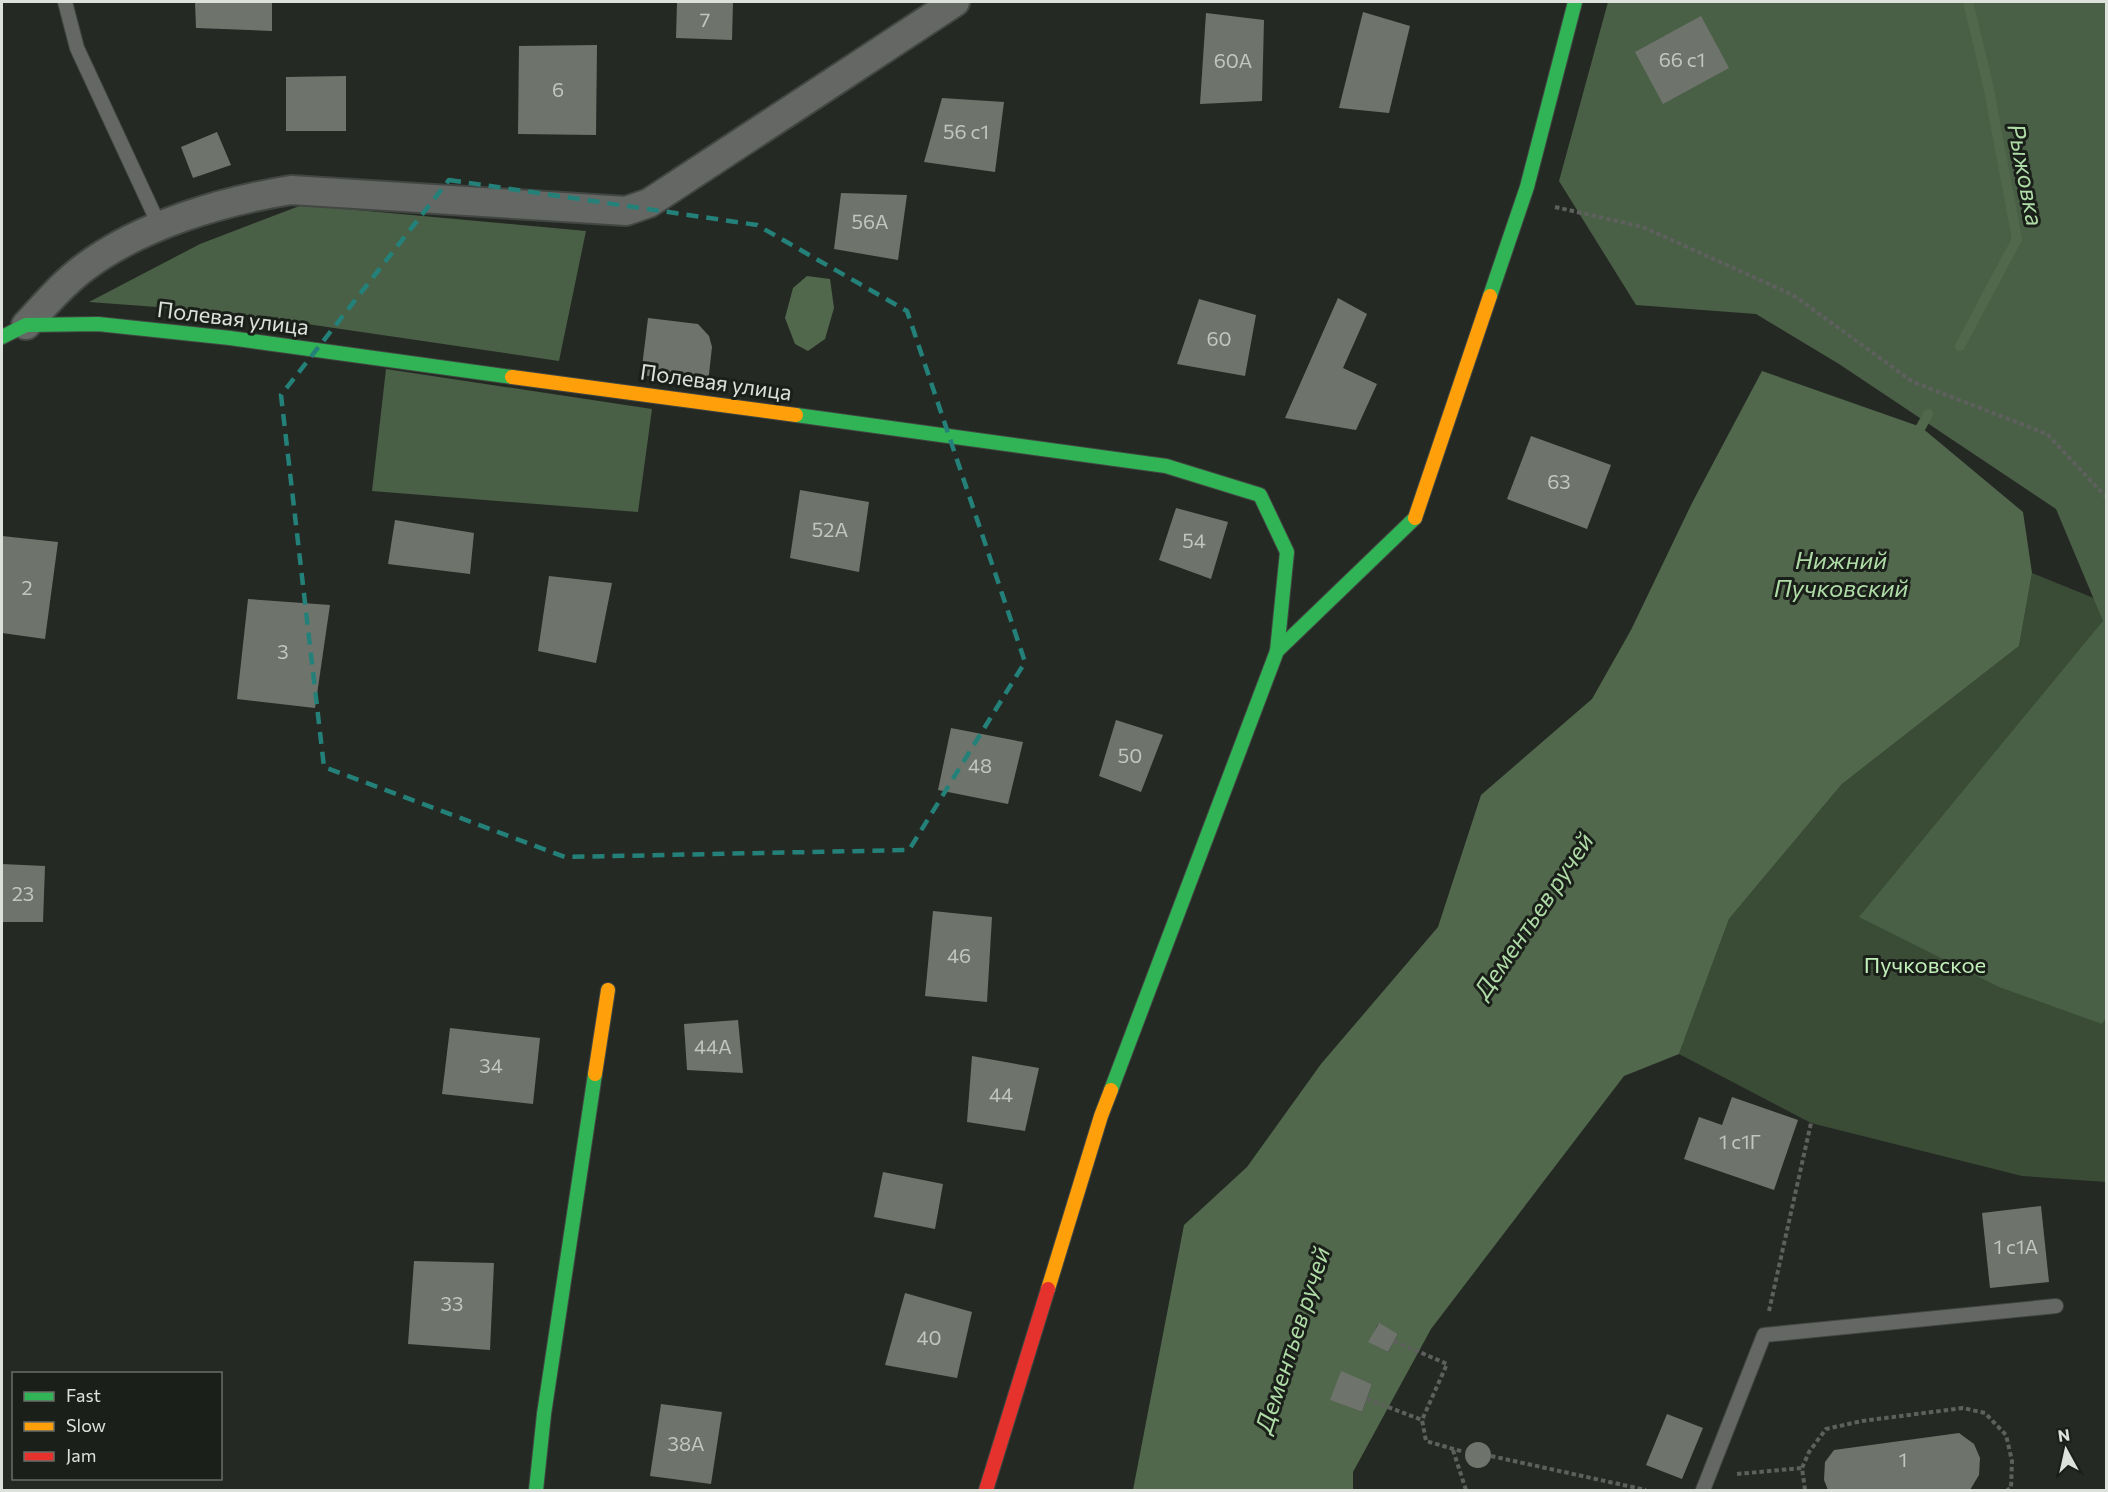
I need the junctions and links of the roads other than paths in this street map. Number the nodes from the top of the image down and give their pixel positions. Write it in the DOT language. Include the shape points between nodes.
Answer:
graph roads {
  1 [pos="65,2"];
  2 [pos="955,2"];
  3 [pos="1575,2"];
  4 [pos="160,227"];
  5 [pos="14,331"];
  6 [pos="1277,651"];
  7 [pos="608,990"];
  8 [pos="2056,1306"];
  9 [pos="1706,1484"];
  10 [pos="536,1491"];
  11 [pos="986,1491"];
  1 -- 4 [label="lane" via="76,48"];
  2 -- 4 [label="street" via="649,203 627,212 291,190"];
  3 -- 6 [label="street" via="1522,200 1415,518"];
  4 -- 5 [label="street" via="115,247 83,268"];
  5 -- 6 [label="street, Полевая улица" via="98,324 230,338 1166,466 1260,495 1287,552"];
  6 -- 11 [label="street" via="1101,1116"];
  7 -- 10 [label="street" via="544,1413"];
  8 -- 9 [label="lane" via="1764,1335"];
}
